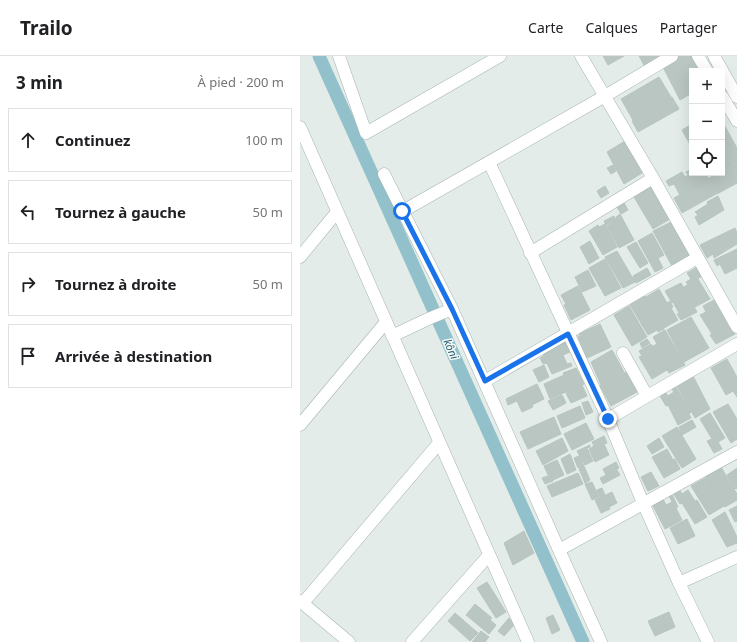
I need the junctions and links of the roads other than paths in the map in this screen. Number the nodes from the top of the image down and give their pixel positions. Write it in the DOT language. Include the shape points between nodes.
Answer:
graph roads {
  1 [pos="339,56"];
  2 [pos="500,56"];
  3 [pos="581,56"];
  4 [pos="672,56"];
  5 [pos="698,56"];
  6 [pos="714,56"];
  7 [pos="705,68"];
  8 [pos="604,96"];
  9 [pos="737,97"];
  10 [pos="725,101"];
  11 [pos="737,121"];
  12 [pos="300,127"];
  13 [pos="489,162"];
  14 [pos="384,174"];
  15 [pos="653,178"];
  16 [pos="402,211"];
  17 [pos="337,212"];
  18 [pos="530,253"];
  19 [pos="300,257"];
  20 [pos="698,258"];
  21 [pos="449,310"];
  22 [pos="386,322"];
  23 [pos="737,327"];
  24 [pos="568,334"];
  25 [pos="392,336"];
  26 [pos="737,344"];
  27 [pos="623,353"];
  28 [pos="485,381"];
  29 [pos="647,396"];
  30 [pos="608,419"];
  31 [pos="300,425"];
  32 [pos="439,443"];
  33 [pos="737,452"];
  34 [pos="643,503"];
  35 [pos="559,550"];
  36 [pos="489,556"];
  37 [pos="737,557"];
  38 [pos="679,584"];
  39 [pos="302,602"];
  40 [pos="349,642"];
  41 [pos="412,642"];
  42 [pos="528,642"];
  43 [pos="601,642"];
  44 [pos="708,642"];
  1 -- 2 [label="street" via="366,133"];
  3 -- 8 [label="street"];
  4 -- 8 [label="street"];
  5 -- 7 [label="street"];
  6 -- 9 [label="street"];
  8 -- 13 [label="street"];
  8 -- 15 [label="street"];
  10 -- 11 [label="street"];
  12 -- 17 [label="street"];
  13 -- 16 [label="street"];
  13 -- 18 [label="street"];
  14 -- 16 [label="street"];
  15 -- 18 [label="street"];
  15 -- 20 [label="street"];
  16 -- 21 [label="street"];
  17 -- 19 [label="street"];
  17 -- 22 [label="street"];
  18 -- 24 [label="street"];
  20 -- 23 [label="street"];
  20 -- 24 [label="street"];
  21 -- 25 [label="street"];
  21 -- 28 [label="street"];
  22 -- 25 [label="street"];
  22 -- 31 [label="street"];
  24 -- 28 [label="street"];
  24 -- 30 [label="street"];
  25 -- 32 [label="street"];
  26 -- 29 [label="street"];
  27 -- 29 [label="street"];
  28 -- 35 [label="street"];
  29 -- 30 [label="street"];
  30 -- 34 [label="street"];
  32 -- 36 [label="street"];
  32 -- 39 [label="street"];
  33 -- 34 [label="street"];
  34 -- 35 [label="street"];
  34 -- 38 [label="street"];
  35 -- 43 [label="street"];
  36 -- 41 [label="street"];
  36 -- 42 [label="street"];
  37 -- 38 [label="street"];
  38 -- 44 [label="street"];
  39 -- 40 [label="street"];
}
